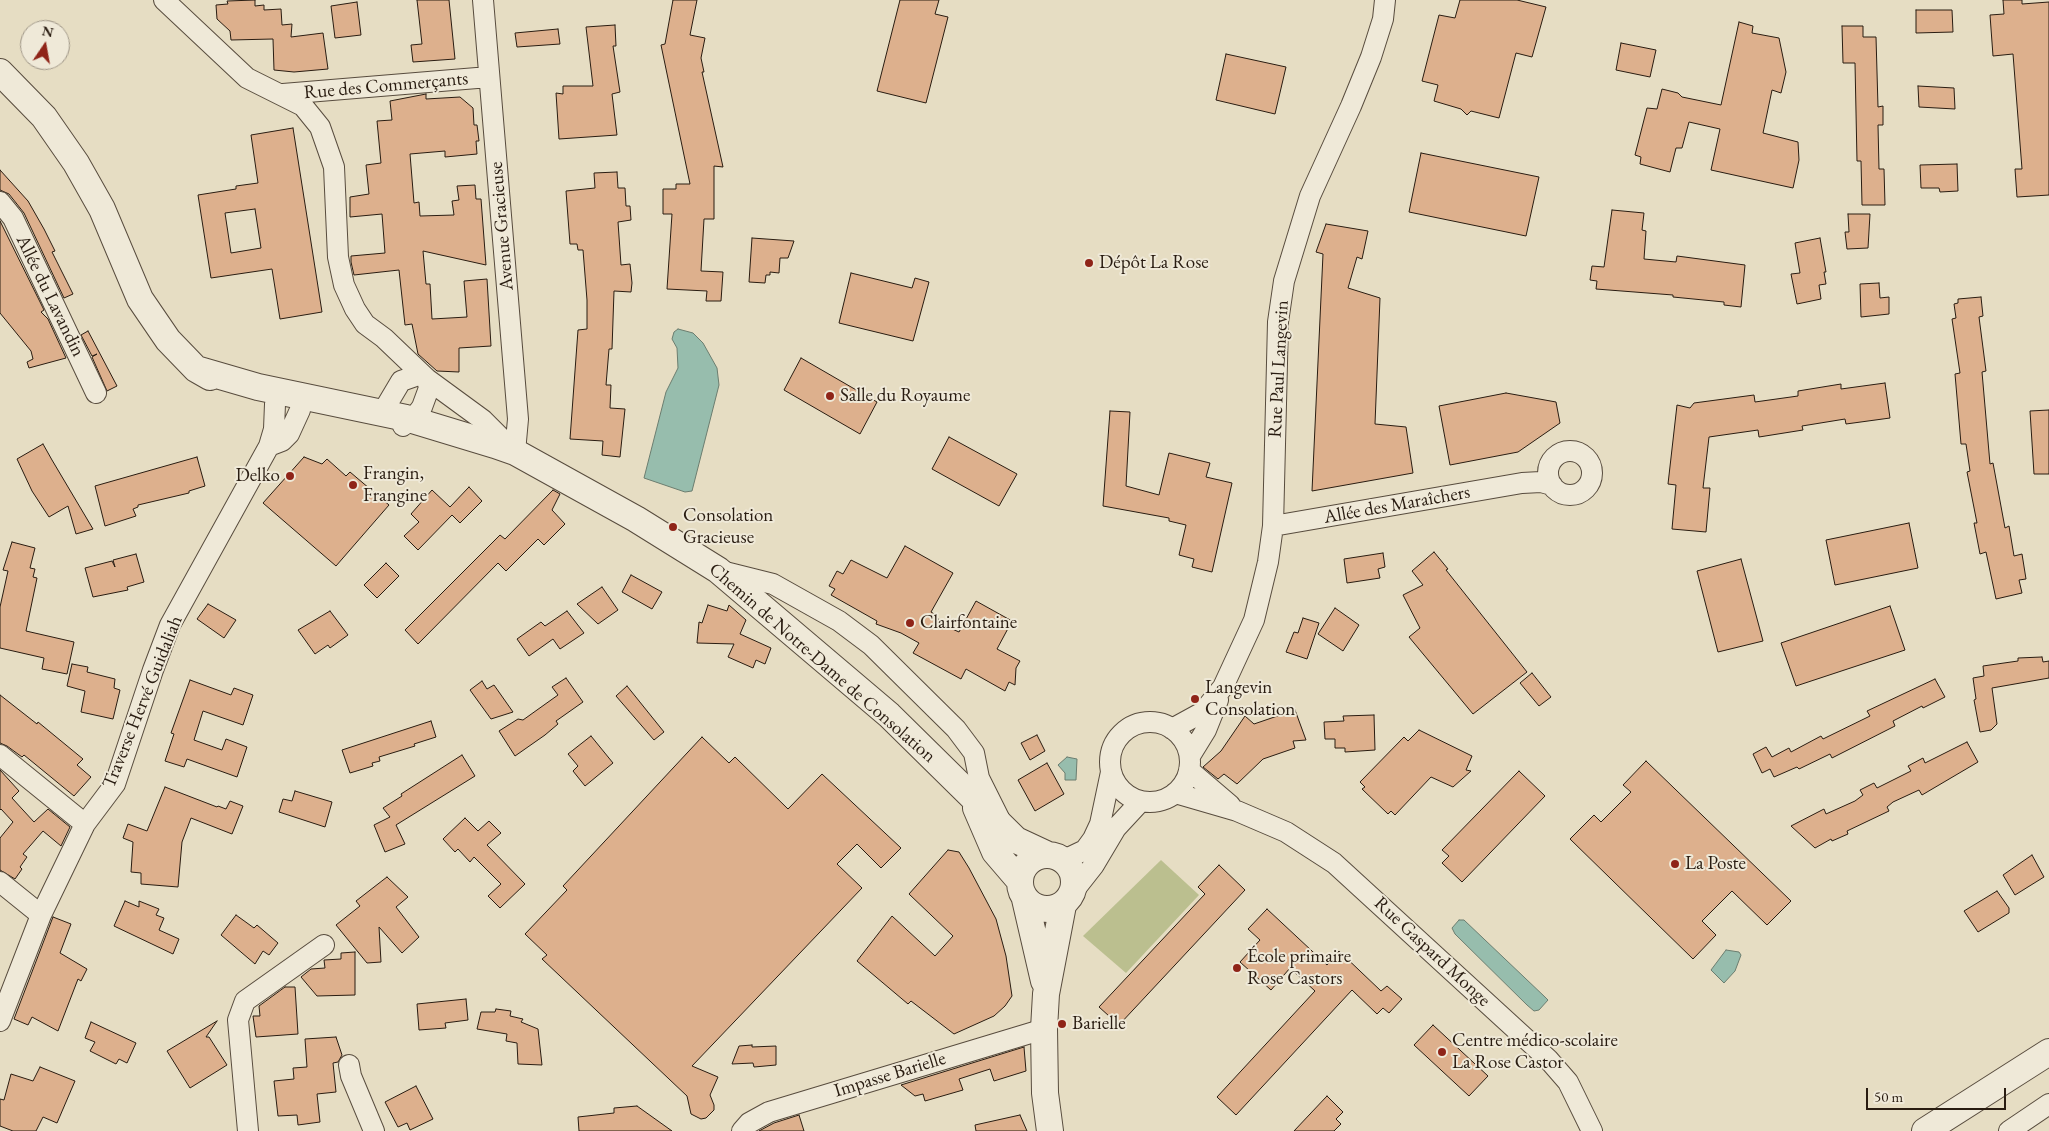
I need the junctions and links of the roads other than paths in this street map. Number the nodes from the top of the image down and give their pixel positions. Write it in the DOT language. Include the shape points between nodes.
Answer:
graph roads {
  1 [pos="164,0"];
  2 [pos="483,0"];
  3 [pos="1386,0"];
  4 [pos="0,72"];
  5 [pos="489,77"];
  6 [pos="283,94"];
  7 [pos="0,202"];
  8 [pos="384,338"];
  9 [pos="196,369"];
  10 [pos="424,376"];
  11 [pos="96,393"];
  12 [pos="275,404"];
  13 [pos="395,409"];
  14 [pos="300,410"];
  15 [pos="269,446"];
  16 [pos="515,452"];
  17 [pos="1551,476"];
  18 [pos="1273,526"];
  19 [pos="718,570"];
  20 [pos="1223,687"];
  21 [pos="1172,729"];
  22 [pos="0,756"];
  23 [pos="1189,763"];
  24 [pos="1111,772"];
  25 [pos="968,792"];
  26 [pos="1175,793"];
  27 [pos="1141,801"];
  28 [pos="1237,811"];
  29 [pos="85,824"];
  30 [pos="1004,828"];
  31 [pos="1055,857"];
  32 [pos="0,882"];
  33 [pos="1022,890"];
  34 [pos="1068,899"];
  35 [pos="41,915"];
  36 [pos="324,945"];
  37 [pos="1046,994"];
  38 [pos="0,1022"];
  39 [pos="1044,1029"];
  40 [pos="2049,1053"];
  41 [pos="349,1065"];
  42 [pos="2049,1104"];
  43 [pos="248,1131"];
  44 [pos="374,1131"];
  45 [pos="742,1131"];
  46 [pos="1050,1131"];
  47 [pos="1592,1131"];
  48 [pos="1925,1131"];
  49 [pos="2009,1131"];
  1 -- 6 [label="street, Chemin de Notre-Dame de Consolation" via="247,78"];
  2 -- 5 [label="street, Avenue Gracieuse"];
  3 -- 18 [label="street, Rue Paul Langevin" via="1372,57 1310,196 1284,282 1278,322"];
  4 -- 9 [label="street, Chemin de Notre-Dame de Consolation" via="44,117 76,163 106,217 140,298 168,340"];
  5 -- 6 [label="street, Rue des Commerçants"];
  5 -- 16 [label="street, Avenue Gracieuse" via="518,419"];
  6 -- 8 [label="street, Chemin de Notre-Dame de Consolation" via="303,106 320,127 334,166 338,257 344,285 354,309 365,324"];
  7 -- 11 [label="street, Allée du Lavandin" via="12,218"];
  8 -- 10 [label="street, Chemin de Notre-Dame de Consolation"];
  8 -- 13 [label="street" via="392,363"];
  9 -- 12 [label="street, Chemin de Notre-Dame de Consolation" via="224,386"];
  9 -- 13 [label="street, Chemin de Notre-Dame de Consolation" via="258,387"];
  10 -- 13 [label="street" via="401,381"];
  10 -- 13 [label="street" via="429,388 416,415"];
  10 -- 16 [label="street, Chemin de Notre-Dame de Consolation" via="483,420"];
  12 -- 14 [label="street, Chemin de Notre-Dame de Consolation"];
  12 -- 15 [label="street, Traverse Hervé Guidaliah" via="274,429"];
  13 -- 14 [label="street, Chemin de Notre-Dame de Consolation"];
  13 -- 16 [label="street, Chemin de Notre-Dame de Consolation" via="496,452"];
  14 -- 15 [label="street, Traverse Hervé Guidaliah" via="289,434"];
  15 -- 29 [label="street, Traverse Hervé Guidaliah" via="170,625 115,784"];
  16 -- 19 [label="street, Chemin de Notre-Dame de Consolation" via="636,519"];
  17 -- 18 [label="street, Allée des Maraîchers" via="1540,482"];
  18 -- 20 [label="street, Rue Paul Langevin" via="1254,620"];
  19 -- 25 [label="street, Chemin de Notre-Dame de Consolation" via="888,715"];
  19 -- 30 [label="street" via="773,584 838,620 871,645 956,729 974,753 979,778"];
  20 -- 21 [label="street, Rue Paul Langevin" via="1203,712"];
  20 -- 23 [label="street, Rue Paul Langevin"];
  21 -- 23 [label="street" via="1180,736"];
  21 -- 24 [label="street" via="1150,722 1134,725 1122,733 1110,758"];
  22 -- 29 [label="street"];
  23 -- 26 [label="street" via="1184,783"];
  23 -- 28 [label="street, Rue Gaspard Monge"];
  24 -- 27 [label="street" via="1118,787 1131,798"];
  24 -- 31 [label="street" via="1100,824 1093,839 1085,850"];
  25 -- 30 [label="street, Chemin de Notre-Dame de Consolation"];
  25 -- 33 [label="street, Chemin de Notre-Dame de Consolation" via="995,852"];
  26 -- 27 [label="street" via="1165,800"];
  26 -- 28 [label="street, Rue Gaspard Monge"];
  27 -- 34 [label="street" via="1116,828"];
  28 -- 47 [label="street, Rue Gaspard Monge" via="1286,832 1358,883 1548,1059 1568,1082"];
  29 -- 35 [label="street, Traverse Hervé Guidaliah"];
  30 -- 31 [label="street, Chemin de Notre-Dame de Consolation" via="1016,840"];
  31 -- 33 [label="street" via="1033,858 1023,868"];
  31 -- 34 [label="street" via="1072,870 1074,881"];
  32 -- 35 [label="street"];
  33 -- 34 [label="street" via="1036,907 1049,909"];
  33 -- 37 [label="street, Chemin de Notre-Dame de Consolation"];
  34 -- 37 [label="street, Chemin de Notre-Dame de Consolation"];
  35 -- 38 [label="street, Traverse Hervé Guidaliah"];
  36 -- 43 [label="street" via="244,1001 238,1020"];
  37 -- 39 [label="street, Chemin de Notre-Dame de Consolation"];
  39 -- 45 [label="street, Impasse Barielle" via="769,1112 749,1123"];
  39 -- 46 [label="street, Chemin de Notre-Dame de Consolation" via="1045,1093"];
  40 -- 48 [label="street"];
  41 -- 44 [label="street"];
  42 -- 49 [label="street"];
}
